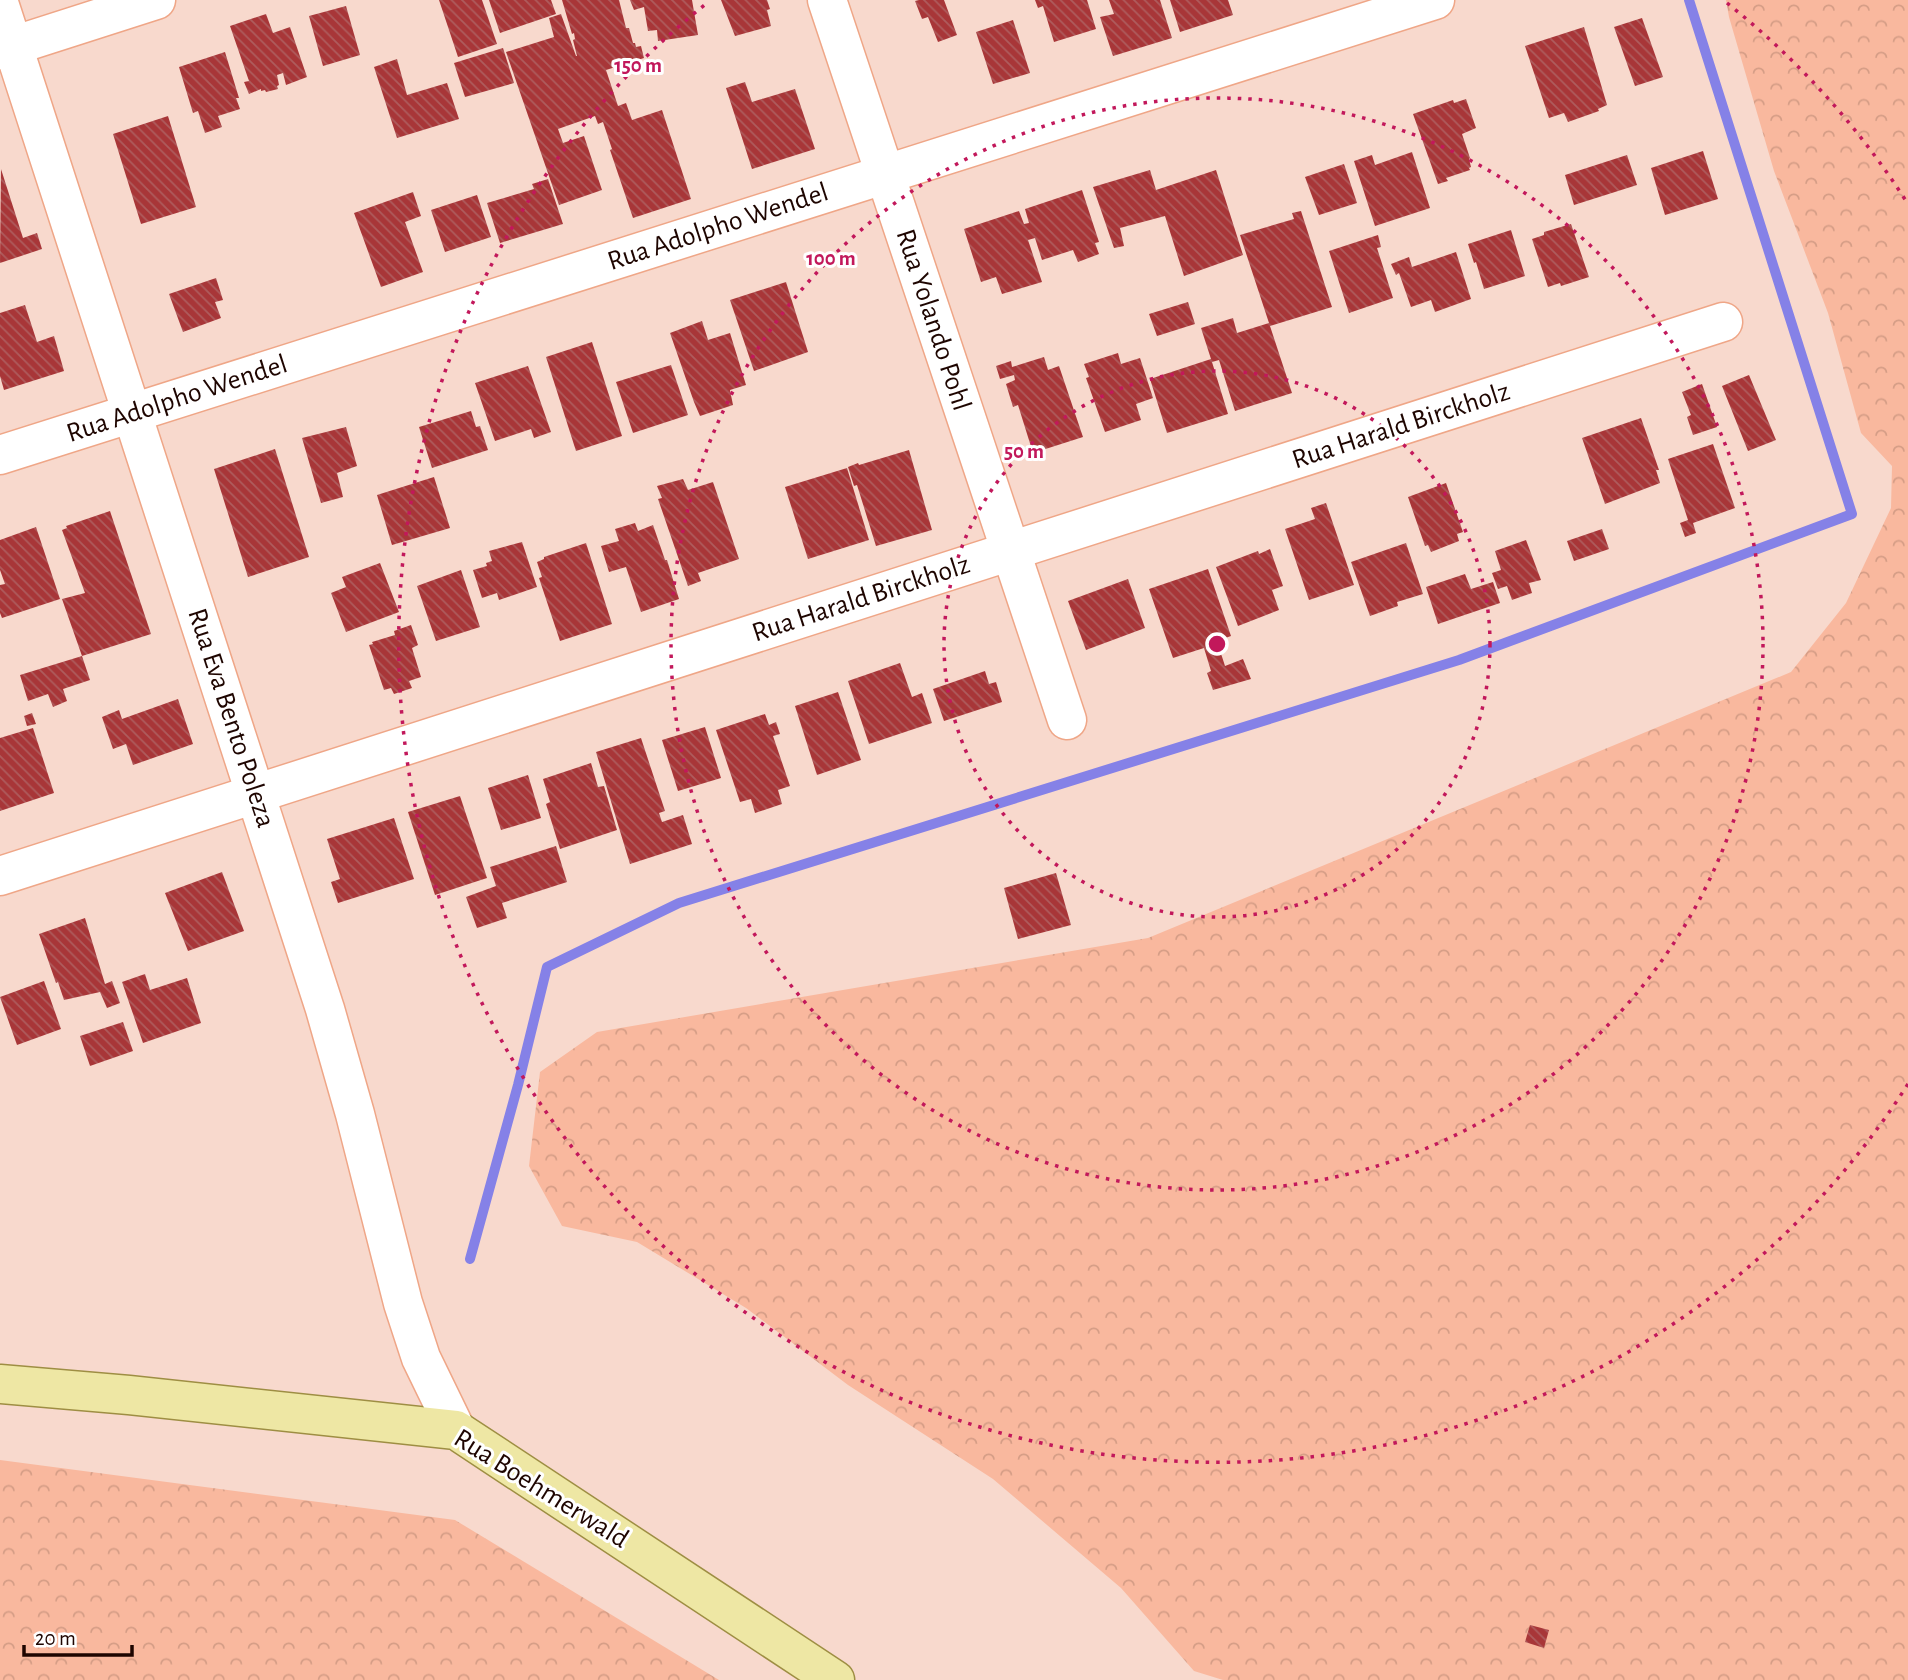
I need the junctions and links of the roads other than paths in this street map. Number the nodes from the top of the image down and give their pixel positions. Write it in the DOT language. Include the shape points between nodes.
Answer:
graph roads {
  1 [pos="156,0"];
  2 [pos="827,0"];
  3 [pos="1435,0"];
  4 [pos="0,6"];
  5 [pos="6,48"];
  6 [pos="885,174"];
  7 [pos="1723,323"];
  8 [pos="132,413"];
  9 [pos="0,455"];
  10 [pos="1011,551"];
  11 [pos="1067,720"];
  12 [pos="255,794"];
  13 [pos="0,876"];
  14 [pos="0,1384"];
  15 [pos="456,1430"];
  16 [pos="835,1680"];
  1 -- 5 [label="street"];
  2 -- 6 [label="street, Rua Yolando Pohl"];
  3 -- 6 [label="street, Rua Adolpho Wendel"];
  4 -- 5 [label="street, Rua Eva Bento Poleza"];
  5 -- 8 [label="street, Rua Eva Bento Poleza"];
  6 -- 8 [label="street, Rua Adolpho Wendel"];
  6 -- 10 [label="street, Rua Yolando Pohl"];
  7 -- 10 [label="street, Rua Harald Birckholz"];
  8 -- 9 [label="street, Rua Adolpho Wendel"];
  8 -- 12 [label="street, Rua Eva Bento Poleza"];
  10 -- 11 [label="street, Rua Yolando Pohl"];
  10 -- 12 [label="street, Rua Harald Birckholz"];
  12 -- 13 [label="street, Rua Harald Birckholz"];
  12 -- 15 [label="street, Rua Eva Bento Poleza" via="355,1114 403,1303 421,1358"];
  14 -- 15 [label="main road, Rua Boehmerwald"];
  15 -- 16 [label="main road, Rua Boehmerwald"];
}
